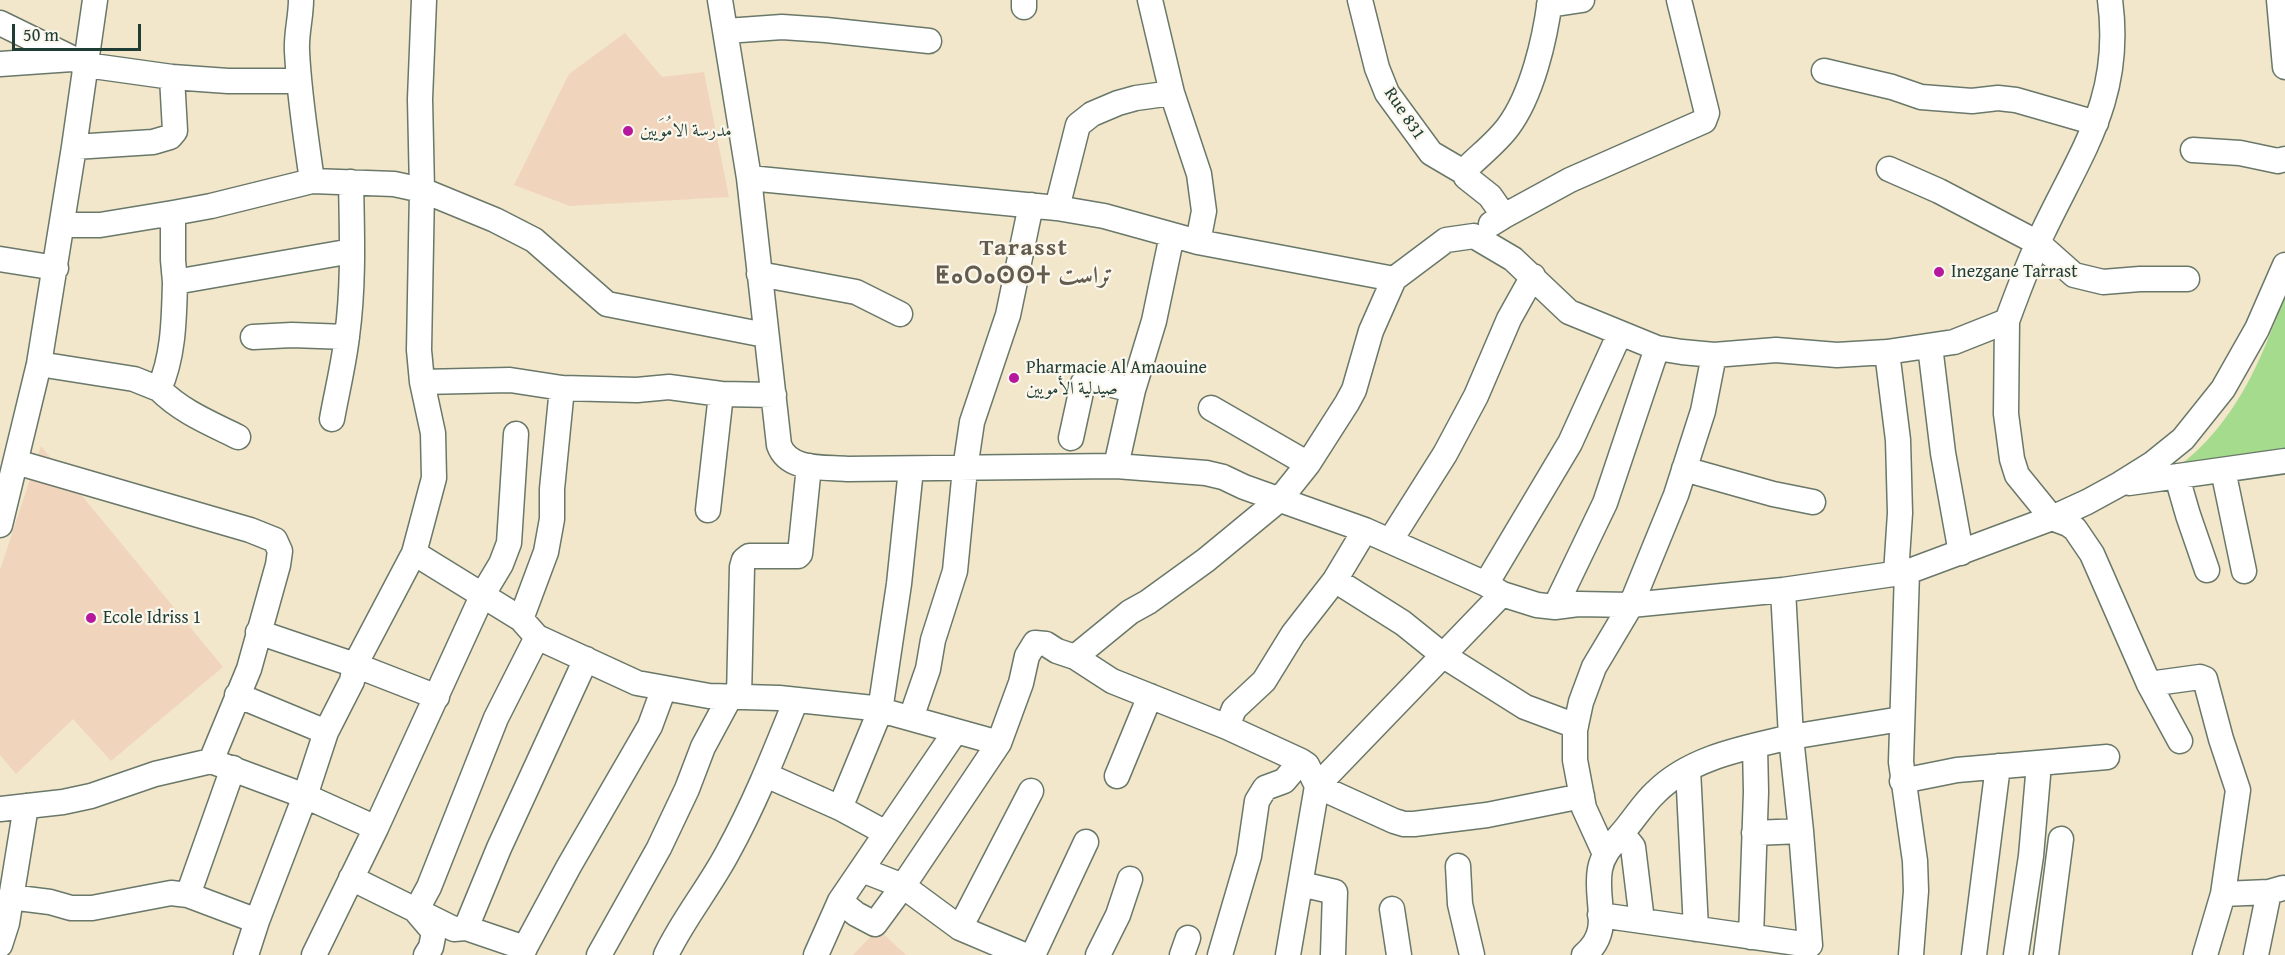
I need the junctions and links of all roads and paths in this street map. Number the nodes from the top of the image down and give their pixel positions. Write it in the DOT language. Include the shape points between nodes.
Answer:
graph roads {
  1 [pos="95,0"];
  2 [pos="301,0"];
  3 [pos="424,0"];
  4 [pos="720,0"];
  5 [pos="1150,0"];
  6 [pos="1360,0"];
  7 [pos="1582,0"];
  8 [pos="1679,0"];
  9 [pos="2110,0"];
  10 [pos="2279,0"];
  11 [pos="1549,3"];
  12 [pos="0,23"];
  13 [pos="726,31"];
  14 [pos="929,41"];
  15 [pos="79,62"];
  16 [pos="0,64"];
  17 [pos="2285,67"];
  18 [pos="1824,71"];
  19 [pos="172,77"];
  20 [pos="299,81"];
  21 [pos="1172,93"];
  22 [pos="2096,123"];
  23 [pos="74,147"];
  24 [pos="2193,150"];
  25 [pos="2285,159"];
  26 [pos="1889,169"];
  27 [pos="1465,173"];
  28 [pos="749,178"];
  29 [pos="312,181"];
  30 [pos="351,182"];
  31 [pos="422,190"];
  32 [pos="1031,205"];
  33 [pos="1057,208"];
  34 [pos="173,213"];
  35 [pos="1504,216"];
  36 [pos="62,225"];
  37 [pos="1172,235"];
  38 [pos="1474,236"];
  39 [pos="1198,242"];
  40 [pos="2038,243"];
  41 [pos="352,251"];
  42 [pos="0,259"];
  43 [pos="2285,265"];
  44 [pos="56,268"];
  45 [pos="759,274"];
  46 [pos="1533,276"];
  47 [pos="1394,279"];
  48 [pos="2187,279"];
  49 [pos="176,282"];
  50 [pos="900,314"];
  51 [pos="2007,321"];
  52 [pos="1620,333"];
  53 [pos="765,335"];
  54 [pos="253,337"];
  55 [pos="347,337"];
  56 [pos="1929,346"];
  57 [pos="1657,348"];
  58 [pos="1887,352"];
  59 [pos="1714,355"];
  60 [pos="39,364"];
  61 [pos="422,382"];
  62 [pos="562,388"];
  63 [pos="159,389"];
  64 [pos="1133,390"];
  65 [pos="721,394"];
  66 [pos="774,395"];
  67 [pos="1211,408"];
  68 [pos="332,418"];
  69 [pos="516,434"];
  70 [pos="238,437"];
  71 [pos="1071,438"];
  72 [pos="2285,461"];
  73 [pos="16,462"];
  74 [pos="1308,464"];
  75 [pos="809,466"];
  76 [pos="1116,466"];
  77 [pos="911,469"];
  78 [pos="965,469"];
  79 [pos="1684,470"];
  80 [pos="2223,470"];
  81 [pos="2177,477"];
  82 [pos="2121,484"];
  83 [pos="3,497"];
  84 [pos="1280,499"];
  85 [pos="1813,502"];
  86 [pos="708,510"];
  87 [pos="2052,518"];
  88 [pos="0,525"];
  89 [pos="1365,530"];
  90 [pos="1390,540"];
  91 [pos="414,553"];
  92 [pos="1961,553"];
  93 [pos="2207,570"];
  94 [pos="2244,571"];
  95 [pos="1901,573"];
  96 [pos="1335,580"];
  97 [pos="1494,589"];
  98 [pos="1783,590"];
  99 [pos="483,594"];
  100 [pos="1631,605"];
  101 [pos="1555,607"];
  102 [pos="520,619"];
  103 [pos="258,632"];
  104 [pos="537,637"];
  105 [pos="1444,656"];
  106 [pos="1075,657"];
  107 [pos="586,658"];
  108 [pos="356,665"];
  109 [pos="2149,684"];
  110 [pos="664,688"];
  111 [pos="237,695"];
  112 [pos="1150,696"];
  113 [pos="437,697"];
  114 [pos="734,697"];
  115 [pos="796,700"];
  116 [pos="880,711"];
  117 [pos="911,718"];
  118 [pos="1901,719"];
  119 [pos="1576,726"];
  120 [pos="1227,727"];
  121 [pos="326,732"];
  122 [pos="955,732"];
  123 [pos="1791,737"];
  124 [pos="2180,741"];
  125 [pos="999,743"];
  126 [pos="1755,746"];
  127 [pos="2107,757"];
  128 [pos="1301,761"];
  129 [pos="222,764"];
  130 [pos="2039,764"];
  131 [pos="1998,766"];
  132 [pos="1688,769"];
  133 [pos="766,776"];
  134 [pos="1117,776"];
  135 [pos="1902,781"];
  136 [pos="1317,786"];
  137 [pos="1030,791"];
  138 [pos="305,796"];
  139 [pos="1582,796"];
  140 [pos="26,806"];
  141 [pos="840,808"];
  142 [pos="0,809"];
  143 [pos="376,828"];
  144 [pos="1801,831"];
  145 [pos="886,833"];
  146 [pos="1754,833"];
  147 [pos="2061,839"];
  148 [pos="1086,842"];
  149 [pos="1610,847"];
  150 [pos="1458,866"];
  151 [pos="862,870"];
  152 [pos="351,878"];
  153 [pos="1130,879"];
  154 [pos="1301,884"];
  155 [pos="903,886"];
  156 [pos="2277,890"];
  157 [pos="2223,894"];
  158 [pos="188,895"];
  159 [pos="10,897"];
  160 [pos="840,901"];
  161 [pos="1392,909"];
  162 [pos="416,912"];
  163 [pos="1600,915"];
  164 [pos="257,921"];
  165 [pos="1642,921"];
  166 [pos="466,928"];
  167 [pos="960,928"];
  168 [pos="1696,929"];
  169 [pos="1751,937"];
  170 [pos="0,945"];
  171 [pos="1810,950"];
  172 [pos="523,951"];
  173 [pos="1587,954"];
  174 [pos="246,955"];
  175 [pos="314,955"];
  176 [pos="426,955"];
  177 [pos="599,955"];
  178 [pos="666,955"];
  179 [pos="816,955"];
  180 [pos="1024,955"];
  181 [pos="1033,955"];
  182 [pos="1098,955"];
  183 [pos="1220,955"];
  184 [pos="1288,955"];
  185 [pos="1333,955"];
  186 [pos="1399,955"];
  187 [pos="1472,955"];
  188 [pos="1911,955"];
  189 [pos="1974,955"];
  190 [pos="2016,955"];
  191 [pos="2046,955"];
  192 [pos="2205,955"];
  193 [pos="2256,955"];
  1 -- 15 [label="street"];
  2 -- 20 [label="street" via="297,29"];
  3 -- 31 [label="street"];
  4 -- 13 [label="street"];
  5 -- 21 [label="street"];
  6 -- 27 [label="street, Rue 831" via="1387,93 1431,153"];
  7 -- 11 [label="street"];
  8 -- 35 [label="street" via="1707,113 1704,121 1570,180"];
  9 -- 22 [label="street" via="2113,54"];
  10 -- 17 [label="street"];
  11 -- 27 [label="street" via="1540,48 1521,107 1508,128"];
  12 -- 15 [label="street"];
  13 -- 14 [label="street" via="782,27"];
  13 -- 28 [label="street"];
  15 -- 16 [label="street"];
  15 -- 19 [label="street"];
  15 -- 23 [label="street"];
  18 -- 22 [label="street" via="1921,97 2016,100"];
  19 -- 20 [label="street"];
  19 -- 23 [label="street" via="174,131 170,137 153,142"];
  20 -- 29 [label="street"];
  21 -- 33 [label="street" via="1118,103 1078,125"];
  21 -- 39 [label="street" via="1199,174 1204,211"];
  22 -- 40 [label="street"];
  23 -- 36 [label="street"];
  24 -- 25 [label="street"];
  26 -- 40 [label="street"];
  27 -- 35 [label="street, Rue 831" via="1490,196"];
  28 -- 32 [label="street"];
  28 -- 45 [label="street"];
  29 -- 30 [label="street"];
  29 -- 34 [label="street"];
  30 -- 31 [label="street"];
  30 -- 41 [label="street"];
  31 -- 53 [label="street" via="534,240 607,304"];
  31 -- 61 [label="street"];
  32 -- 33 [label="street"];
  32 -- 78 [label="street" via="1008,315 972,422"];
  33 -- 37 [label="street"];
  34 -- 36 [label="street" via="100,225"];
  34 -- 49 [label="street"];
  35 -- 38 [label="street"];
  36 -- 44 [label="street"];
  37 -- 39 [label="street"];
  37 -- 64 [label="street" via="1154,321"];
  38 -- 46 [label="street"];
  38 -- 47 [label="street" via="1446,240"];
  39 -- 47 [label="street"];
  40 -- 48 [label="street" via="2074,275 2089,280"];
  40 -- 51 [label="street"];
  41 -- 49 [label="street"];
  41 -- 55 [label="street"];
  42 -- 44 [label="street"];
  43 -- 82 [label="street" via="2257,329 2223,389 2183,439"];
  44 -- 60 [label="street"];
  45 -- 50 [label="street" via="856,292"];
  45 -- 53 [label="street"];
  46 -- 52 [label="street" via="1569,312"];
  46 -- 90 [label="street" via="1446,454"];
  47 -- 74 [label="street" via="1371,331 1354,390"];
  49 -- 63 [label="street" via="169,358"];
  51 -- 56 [label="street" via="1954,342"];
  51 -- 87 [label="street" via="2006,414 2012,459 2017,474"];
  52 -- 57 [label="street"];
  52 -- 97 [label="street" via="1570,443"];
  53 -- 66 [label="street"];
  54 -- 55 [label="street"];
  55 -- 68 [label="street"];
  56 -- 58 [label="street"];
  56 -- 92 [label="street"];
  57 -- 59 [label="street"];
  57 -- 101 [label="street" via="1605,503"];
  58 -- 59 [label="street" via="1837,355 1776,350"];
  58 -- 95 [label="street" via="1898,440"];
  59 -- 79 [label="street" via="1703,411"];
  60 -- 63 [label="street" via="134,380"];
  60 -- 73 [label="street"];
  61 -- 62 [label="street" via="510,380"];
  61 -- 91 [label="street" via="433,433 434,478"];
  62 -- 65 [label="street" via="669,387"];
  62 -- 102 [label="street" via="552,519 546,552"];
  63 -- 70 [label="street" via="187,412"];
  64 -- 71 [label="street" via="1088,379 1083,383"];
  64 -- 76 [label="street"];
  65 -- 66 [label="street"];
  65 -- 86 [label="street"];
  66 -- 75 [label="street" via="783,455 791,462"];
  67 -- 74 [label="street"];
  69 -- 99 [label="street" via="509,543"];
  72 -- 80 [label="street"];
  73 -- 83 [label="street"];
  73 -- 103 [label="street" via="275,540 280,551 278,565"];
  74 -- 84 [label="street"];
  75 -- 77 [label="street"];
  75 -- 114 [label="street" via="801,554 749,556 744,560"];
  76 -- 78 [label="street"];
  76 -- 84 [label="street" via="1206,473"];
  77 -- 78 [label="street"];
  77 -- 116 [label="street"];
  78 -- 117 [label="street" via="955,571"];
  79 -- 85 [label="street"];
  79 -- 100 [label="street"];
  80 -- 81 [label="street"];
  80 -- 94 [label="street"];
  81 -- 82 [label="street"];
  81 -- 93 [label="street"];
  82 -- 87 [label="street"];
  83 -- 88 [label="street"];
  84 -- 89 [label="street"];
  84 -- 106 [label="street" via="1206,560 1130,612"];
  87 -- 92 [label="street"];
  87 -- 109 [label="street" via="2075,529 2092,554"];
  89 -- 90 [label="street"];
  89 -- 96 [label="street"];
  90 -- 97 [label="street"];
  91 -- 99 [label="street"];
  91 -- 108 [label="street"];
  92 -- 95 [label="street"];
  95 -- 98 [label="street"];
  95 -- 118 [label="street"];
  96 -- 105 [label="street" via="1403,623"];
  96 -- 120 [label="street" via="1293,634 1264,681 1234,709"];
  97 -- 101 [label="street"];
  97 -- 105 [label="street"];
  98 -- 100 [label="street"];
  98 -- 123 [label="street"];
  99 -- 102 [label="street"];
  99 -- 113 [label="street"];
  100 -- 101 [label="street"];
  100 -- 119 [label="street" via="1594,667"];
  102 -- 104 [label="street"];
  103 -- 108 [label="street"];
  103 -- 111 [label="street" via="249,669"];
  104 -- 107 [label="street"];
  104 -- 162 [label="street" via="496,718"];
  105 -- 119 [label="street" via="1525,707"];
  105 -- 136 [label="street"];
  106 -- 112 [label="street" via="1112,681"];
  106 -- 125 [label="street" via="1035,643 1027,656"];
  107 -- 110 [label="street" via="616,675"];
  107 -- 166 [label="street"];
  108 -- 113 [label="street"];
  108 -- 121 [label="street"];
  109 -- 124 [label="street"];
  109 -- 157 [label="street" via="2205,679 2238,790"];
  110 -- 114 [label="street"];
  110 -- 172 [label="street" via="650,726"];
  111 -- 121 [label="street"];
  111 -- 129 [label="street"];
  112 -- 120 [label="street"];
  112 -- 134 [label="street"];
  113 -- 143 [label="street"];
  114 -- 115 [label="street"];
  114 -- 177 [label="street" via="703,747 659,848"];
  115 -- 116 [label="street"];
  115 -- 133 [label="street"];
  116 -- 117 [label="street"];
  116 -- 141 [label="street"];
  117 -- 122 [label="street"];
  118 -- 123 [label="street"];
  118 -- 135 [label="street"];
  119 -- 139 [label="street" via="1575,760"];
  120 -- 128 [label="street"];
  121 -- 138 [label="street"];
  122 -- 125 [label="street"];
  122 -- 145 [label="street"];
  123 -- 126 [label="street"];
  123 -- 144 [label="street"];
  125 -- 155 [label="street"];
  126 -- 132 [label="street"];
  126 -- 146 [label="street"];
  127 -- 130 [label="street"];
  128 -- 136 [label="street"];
  128 -- 183 [label="street" via="1284,781 1264,788 1257,801 1249,856"];
  129 -- 138 [label="street"];
  129 -- 140 [label="street" via="155,774 91,796"];
  129 -- 158 [label="street"];
  130 -- 131 [label="street"];
  130 -- 190 [label="street" via="2031,856"];
  131 -- 135 [label="street"];
  131 -- 189 [label="street"];
  132 -- 149 [label="street" via="1655,792"];
  132 -- 168 [label="street"];
  133 -- 141 [label="street"];
  133 -- 178 [label="street" via="728,854"];
  135 -- 188 [label="street" via="1915,861"];
  136 -- 139 [label="street" via="1394,821 1414,824 1487,815"];
  136 -- 154 [label="street"];
  137 -- 167 [label="street"];
  138 -- 143 [label="street"];
  138 -- 164 [label="street"];
  139 -- 149 [label="street" via="1584,808"];
  140 -- 142 [label="street"];
  140 -- 159 [label="street"];
  141 -- 145 [label="street"];
  143 -- 152 [label="street"];
  144 -- 146 [label="street"];
  144 -- 171 [label="street"];
  145 -- 151 [label="street"];
  146 -- 169 [label="street"];
  147 -- 191 [label="street"];
  148 -- 181 [label="street"];
  149 -- 163 [label="street" via="1599,871"];
  149 -- 165 [label="street" via="1629,842 1633,847"];
  150 -- 187 [label="street" via="1460,904"];
  151 -- 155 [label="street"];
  151 -- 160 [label="street"];
  152 -- 162 [label="street"];
  152 -- 175 [label="street"];
  153 -- 182 [label="street"];
  154 -- 184 [label="street"];
  154 -- 185 [label="street" via="1335,892"];
  155 -- 160 [label="street" via="875,924"];
  155 -- 167 [label="street"];
  156 -- 157 [label="street"];
  156 -- 193 [label="street"];
  157 -- 192 [label="street"];
  158 -- 159 [label="street" via="171,893 92,908"];
  158 -- 164 [label="street"];
  159 -- 170 [label="street"];
  160 -- 179 [label="street"];
  161 -- 186 [label="street"];
  162 -- 166 [label="street" via="454,929"];
  162 -- 176 [label="street" via="434,933"];
  163 -- 165 [label="street"];
  163 -- 173 [label="street" via="1598,940"];
  164 -- 174 [label="street"];
  165 -- 168 [label="street"];
  166 -- 172 [label="street"];
  167 -- 180 [label="street"];
  168 -- 169 [label="street"];
  169 -- 171 [label="street"];
}
